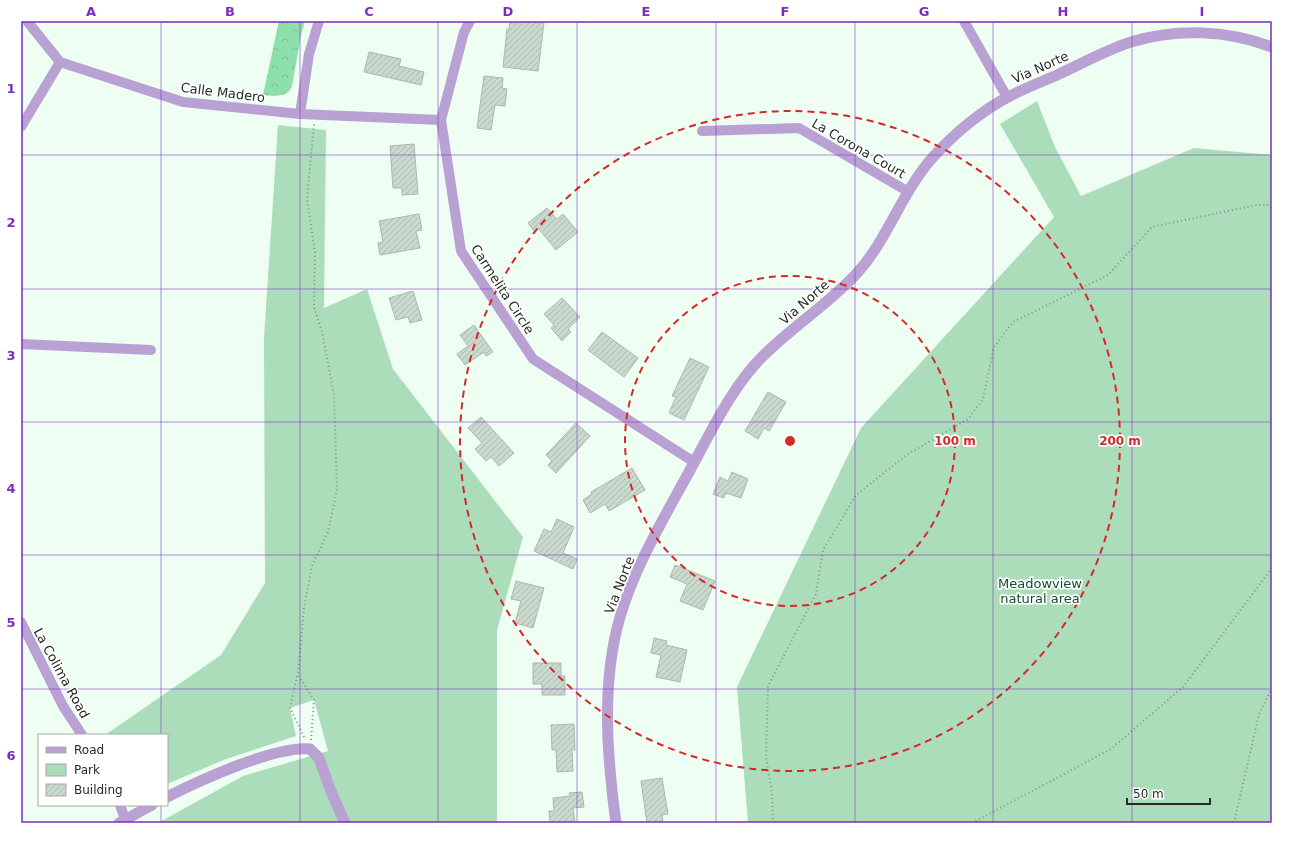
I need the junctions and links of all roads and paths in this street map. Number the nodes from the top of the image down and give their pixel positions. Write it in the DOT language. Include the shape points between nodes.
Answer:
graph roads {
  1 [pos="27,21"];
  2 [pos="319,21"];
  3 [pos="470,21"];
  4 [pos="964,21"];
  5 [pos="1272,46"];
  6 [pos="60,62"];
  7 [pos="1007,97"];
  8 [pos="300,114"];
  9 [pos="315,114"];
  10 [pos="441,120"];
  11 [pos="21,127"];
  12 [pos="702,131"];
  13 [pos="908,191"];
  14 [pos="1272,205"];
  15 [pos="21,344"];
  16 [pos="151,350"];
  17 [pos="694,462"];
  18 [pos="1272,568"];
  19 [pos="21,622"];
  20 [pos="298,675"];
  21 [pos="1272,688"];
  22 [pos="81,734"];
  23 [pos="310,749"];
  24 [pos="168,796"];
  25 [pos="120,806"];
  26 [pos="150,806"];
  27 [pos="122,821"];
  28 [pos="345,823"];
  29 [pos="616,823"];
  30 [pos="773,823"];
  31 [pos="972,823"];
  32 [pos="1234,823"];
  1 -- 6 [label="street"];
  2 -- 8 [label="street" via="309,54"];
  3 -- 10 [label="street, Carmelita Circle" via="464,32"];
  4 -- 7 [label="street"];
  5 -- 7 [label="street, Via Norte" via="1215,32 1175,34 1130,42"];
  6 -- 8 [label="street, Calle Madero" via="184,102"];
  6 -- 11 [label="street"];
  7 -- 13 [label="street, Via Norte" via="959,130 931,159"];
  8 -- 9 [label="street, Calle Madero"];
  9 -- 10 [label="street, Calle Madero"];
  9 -- 20 [label="path" via="307,199 315,253 314,307 322,332 334,395 337,490 328,532 312,566 304,608"];
  10 -- 17 [label="street, Carmelita Circle" via="461,251 533,359"];
  12 -- 13 [label="street, La Corona Court" via="799,128"];
  13 -- 17 [label="street, Via Norte" via="886,233 858,271 823,306 764,355 735,389"];
  14 -- 30 [label="path" via="1256,205 1152,227 1108,275 1013,322 994,347 983,399 968,419 908,454 856,495 823,550 816,594 768,686 766,757 772,792"];
  15 -- 16 [label="street"];
  17 -- 29 [label="street, Via Norte" via="636,575 620,616 607,703"];
  18 -- 31 [label="path" via="1183,687 1111,749"];
  19 -- 22 [label="street, La Colima Road" via="63,706"];
  20 -- 23 [label="path" via="314,700"];
  20 -- 23 [label="path" via="290,708"];
  21 -- 32 [label="path" via="1259,714"];
  23 -- 24 [label="street" via="299,748 257,759 199,781"];
  23 -- 28 [label="street" via="319,758"];
  25 -- 27 [label="street"];
  26 -- 27 [label="street"];
}
